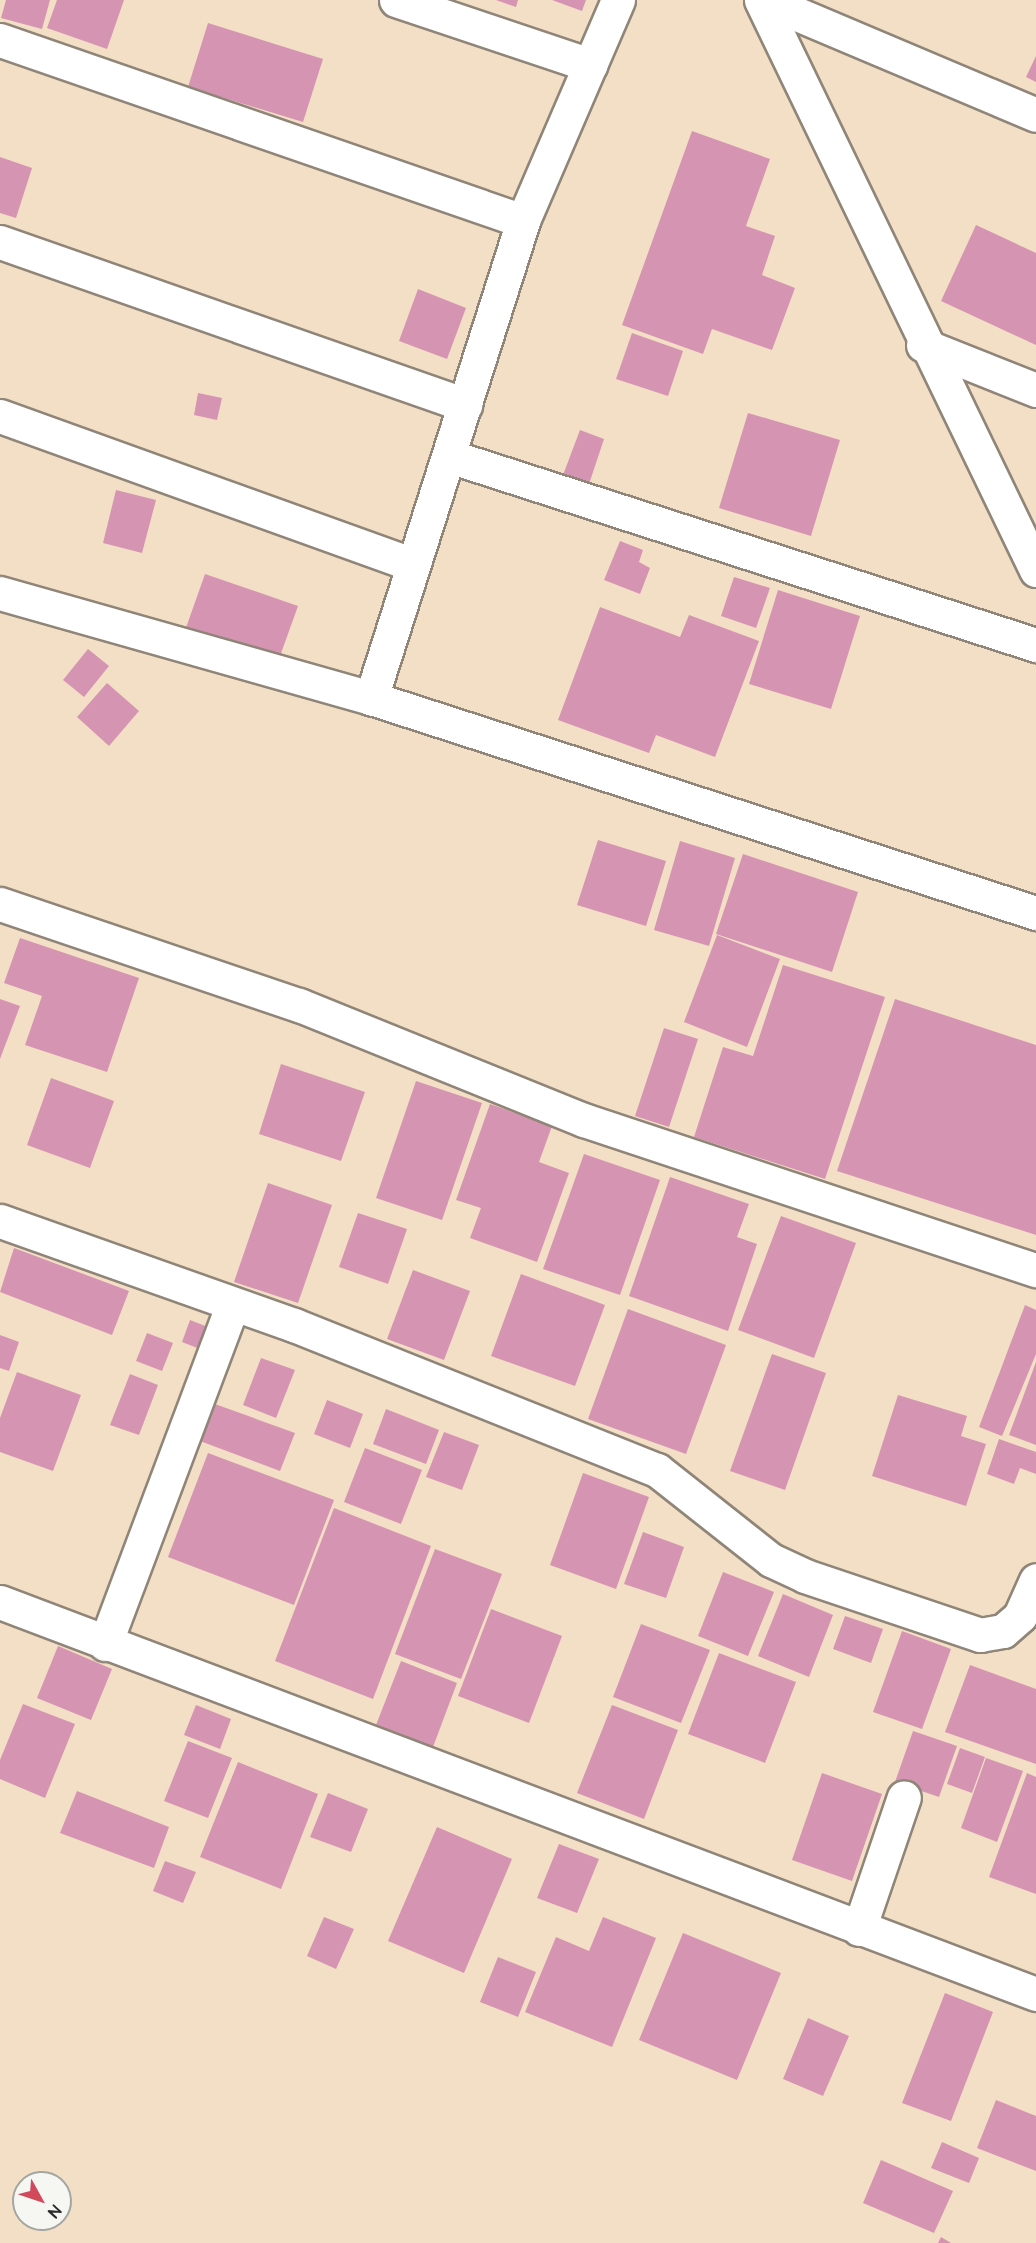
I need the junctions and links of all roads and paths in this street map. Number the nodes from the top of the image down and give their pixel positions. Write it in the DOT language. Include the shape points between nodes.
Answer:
graph roads {
  1 [pos="396,0"];
  2 [pos="618,0"];
  3 [pos="763,0"];
  4 [pos="0,40"];
  5 [pos="590,65"];
  6 [pos="1036,115"];
  7 [pos="523,221"];
  8 [pos="0,242"];
  9 [pos="923,345"];
  10 [pos="1036,390"];
  11 [pos="465,405"];
  12 [pos="0,416"];
  13 [pos="449,456"];
  14 [pos="411,564"];
  15 [pos="1036,570"];
  16 [pos="0,593"];
  17 [pos="1036,645"];
  18 [pos="371,698"];
  19 [pos="0,904"];
  20 [pos="1036,913"];
  21 [pos="0,1221"];
  22 [pos="1036,1270"];
  23 [pos="233,1304"];
  24 [pos="1036,1580"];
  25 [pos="0,1602"];
  26 [pos="105,1644"];
  27 [pos="904,1797"];
  28 [pos="859,1929"];
  29 [pos="1036,1994"];
  1 -- 5 [label="street"];
  2 -- 5 [label="street"];
  3 -- 6 [label="street"];
  3 -- 9 [label="street"];
  4 -- 7 [label="street"];
  5 -- 7 [label="street"];
  7 -- 11 [label="street"];
  8 -- 11 [label="street"];
  9 -- 10 [label="street"];
  9 -- 15 [label="street"];
  11 -- 13 [label="street"];
  12 -- 14 [label="street"];
  13 -- 14 [label="street"];
  13 -- 17 [label="street"];
  14 -- 18 [label="street"];
  16 -- 18 [label="street"];
  18 -- 20 [label="street"];
  19 -- 22 [label="street" via="299,1005 584,1120"];
  21 -- 23 [label="street"];
  23 -- 24 [label="street" via="657,1470 771,1560 838,1587 980,1635 1003,1631 1020,1616"];
  23 -- 26 [label="street"];
  25 -- 26 [label="street"];
  26 -- 28 [label="street"];
  27 -- 28 [label="street"];
  28 -- 29 [label="street"];
}
